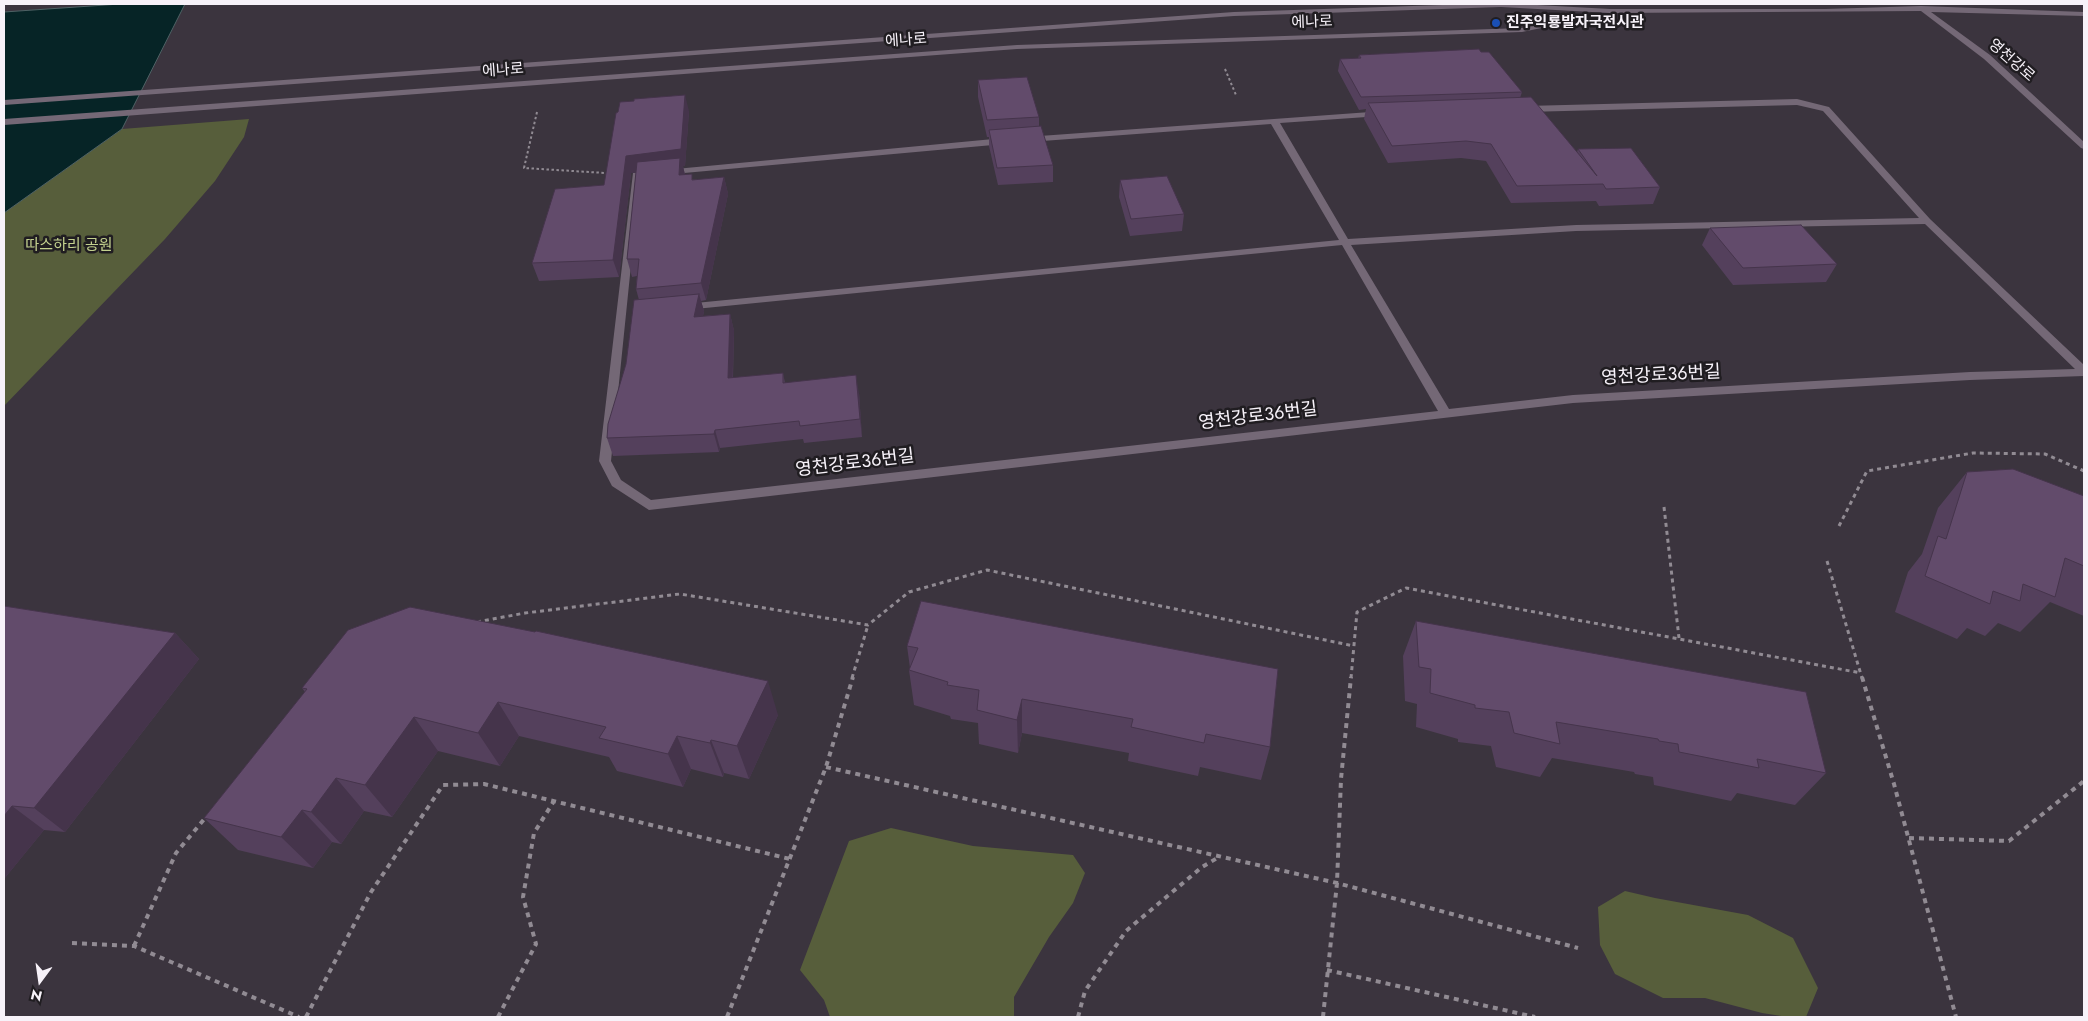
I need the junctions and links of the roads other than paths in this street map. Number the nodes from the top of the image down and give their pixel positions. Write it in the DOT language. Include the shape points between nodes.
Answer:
graph roads {
  1 [pos="1918,6"];
  2 [pos="1610,11"];
  3 [pos="2084,14"];
  4 [pos="4,103"];
  5 [pos="1512,110"];
  6 [pos="1394,112"];
  7 [pos="1274,121"];
  8 [pos="4,122"];
  9 [pos="2084,146"];
  10 [pos="1927,221"];
  11 [pos="1345,242"];
  12 [pos="670,309"];
  13 [pos="2084,371"];
  14 [pos="1445,413"];
  1 -- 2 [label="street, 에나로" via="1825,11"];
  1 -- 3 [label="street, 에나로"];
  1 -- 9 [label="street, 영천강로" via="1987,57"];
  2 -- 4 [label="street, 에나로" via="1501,5 1234,14"];
  2 -- 8 [label="street, 에나로" via="1522,30 1017,47"];
  5 -- 10 [label="street, 영천강로36번길" via="1797,102 1826,109"];
  6 -- 7 [label="street"];
  7 -- 11 [label="street"];
  7 -- 14 [label="street, 영천강로36번길" via="1018,140 636,175 626,313 605,461 616,483 649,505"];
  10 -- 11 [label="street" via="1576,228"];
  10 -- 13 [label="street, 영천강로36번길"];
  11 -- 12 [label="street"];
  11 -- 14 [label="street"];
  13 -- 14 [label="street, 영천강로36번길" via="1573,399"];
}
